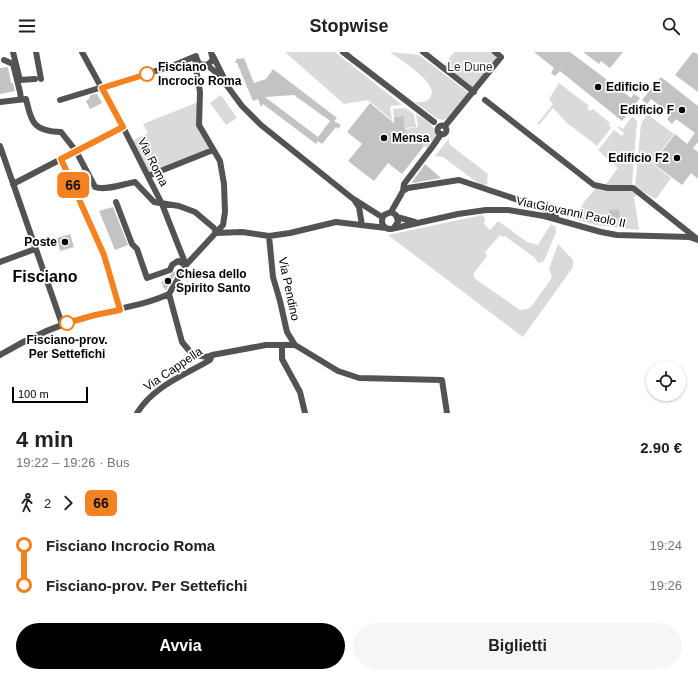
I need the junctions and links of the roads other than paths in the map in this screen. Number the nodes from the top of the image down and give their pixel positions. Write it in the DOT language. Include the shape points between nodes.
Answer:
graph roads {
  1 [pos="13,52"];
  2 [pos="36,52"];
  3 [pos="82,52"];
  4 [pos="343,52"];
  5 [pos="423,52"];
  6 [pos="495,52"];
  7 [pos="212,54"];
  8 [pos="197,55"];
  9 [pos="4,60"];
  10 [pos="206,65"];
  11 [pos="198,79"];
  12 [pos="227,85"];
  13 [pos="102,88"];
  14 [pos="474,92"];
  15 [pos="21,99"];
  16 [pos="60,100"];
  17 [pos="485,100"];
  18 [pos="0,102"];
  19 [pos="123,127"];
  20 [pos="442,129"];
  21 [pos="0,146"];
  22 [pos="213,150"];
  23 [pos="76,151"];
  24 [pos="61,159"];
  25 [pos="148,176"];
  26 [pos="13,184"];
  27 [pos="403,192"];
  28 [pos="352,198"];
  29 [pos="116,202"];
  30 [pos="162,204"];
  31 [pos="391,212"];
  32 [pos="382,217"];
  33 [pos="397,217"];
  34 [pos="562,221"];
  35 [pos="417,222"];
  36 [pos="362,225"];
  37 [pos="395,226"];
  38 [pos="386,228"];
  39 [pos="216,233"];
  40 [pos="269,236"];
  41 [pos="698,240"];
  42 [pos="35,250"];
  43 [pos="0,262"];
  44 [pos="188,263"];
  45 [pos="169,294"];
  46 [pos="120,310"];
  47 [pos="62,324"];
  48 [pos="295,345"];
  49 [pos="282,346"];
  50 [pos="0,355"];
  51 [pos="212,355"];
  52 [pos="137,413"];
  53 [pos="305,413"];
  54 [pos="447,413"];
  1 -- 2 [label="street" via="20,80 38,79"];
  3 -- 13 [label="street, Via Roma"];
  4 -- 20 [label="street"];
  5 -- 14 [label="street"];
  6 -- 14 [label="street" via="501,57"];
  7 -- 10 [label="street" via="213,60"];
  7 -- 12 [label="street"];
  8 -- 10 [label="street" via="200,64"];
  8 -- 11 [label="street" via="195,64"];
  8 -- 13 [label="street" via="172,66"];
  9 -- 15 [label="street" via="13,64"];
  10 -- 11 [label="street"];
  10 -- 12 [label="street"];
  11 -- 22 [label="street" via="199,125"];
  12 -- 28 [label="street" via="242,106 261,125"];
  13 -- 16 [label="street"];
  13 -- 19 [label="street, Via Roma"];
  14 -- 20 [label="street"];
  15 -- 18 [label="street"];
  15 -- 23 [label="street" via="26,99 32,119 38,127 46,132 61,132"];
  17 -- 41 [label="street" via="594,185 633,188"];
  19 -- 23 [label="street"];
  19 -- 25 [label="street, Via Roma"];
  20 -- 27 [label="street" via="434,146 404,184"];
  21 -- 26 [label="street"];
  22 -- 25 [label="street"];
  22 -- 39 [label="street" via="220,161 225,212 223,225"];
  23 -- 24 [label="street"];
  23 -- 30 [label="street" via="95,187 100,189 135,182 154,202"];
  24 -- 26 [label="street"];
  24 -- 46 [label="street" via="104,255"];
  25 -- 30 [label="street, Via Roma"];
  26 -- 42 [label="street"];
  27 -- 31 [label="street"];
  27 -- 34 [label="street" via="412,186 458,180 545,210"];
  28 -- 32 [label="street"];
  28 -- 36 [label="street" via="359,207"];
  29 -- 44 [label="street" via="147,278 170,270 172,265 178,262"];
  30 -- 39 [label="street" via="179,206 195,212 214,228"];
  30 -- 44 [label="street, Via Roma"];
  31 -- 32 [label="street"];
  31 -- 33 [label="street"];
  32 -- 38 [label="street" via="382,224"];
  33 -- 35 [label="street, Via Giovanni Paolo II"];
  33 -- 37 [label="street" via="398,222"];
  34 -- 35 [label="street, Via Giovanni Paolo II" via="508,210 486,210"];
  34 -- 41 [label="street, Via Giovanni Paolo II" via="617,235"];
  35 -- 37 [label="street, Via Giovanni Paolo II"];
  36 -- 38 [label="street"];
  36 -- 40 [label="street" via="336,222"];
  37 -- 38 [label="street" via="391,229"];
  39 -- 40 [label="street" via="242,232"];
  39 -- 44 [label="street"];
  40 -- 48 [label="street, Via Pendino" via="273,277 287,332"];
  42 -- 43 [label="street"];
  42 -- 47 [label="street"];
  44 -- 45 [label="street"];
  45 -- 46 [label="street"];
  45 -- 51 [label="street, Via Cappella" via="182,342 192,354 206,357"];
  46 -- 47 [label="street"];
  47 -- 50 [label="street"];
  48 -- 49 [label="street"];
  48 -- 54 [label="street" via="338,371 360,378 442,380"];
  49 -- 51 [label="street" via="257,346"];
  49 -- 53 [label="street" via="282,359 300,392"];
  51 -- 52 [label="street, Via Cappella" via="210,360 160,388 144,402"];
}
